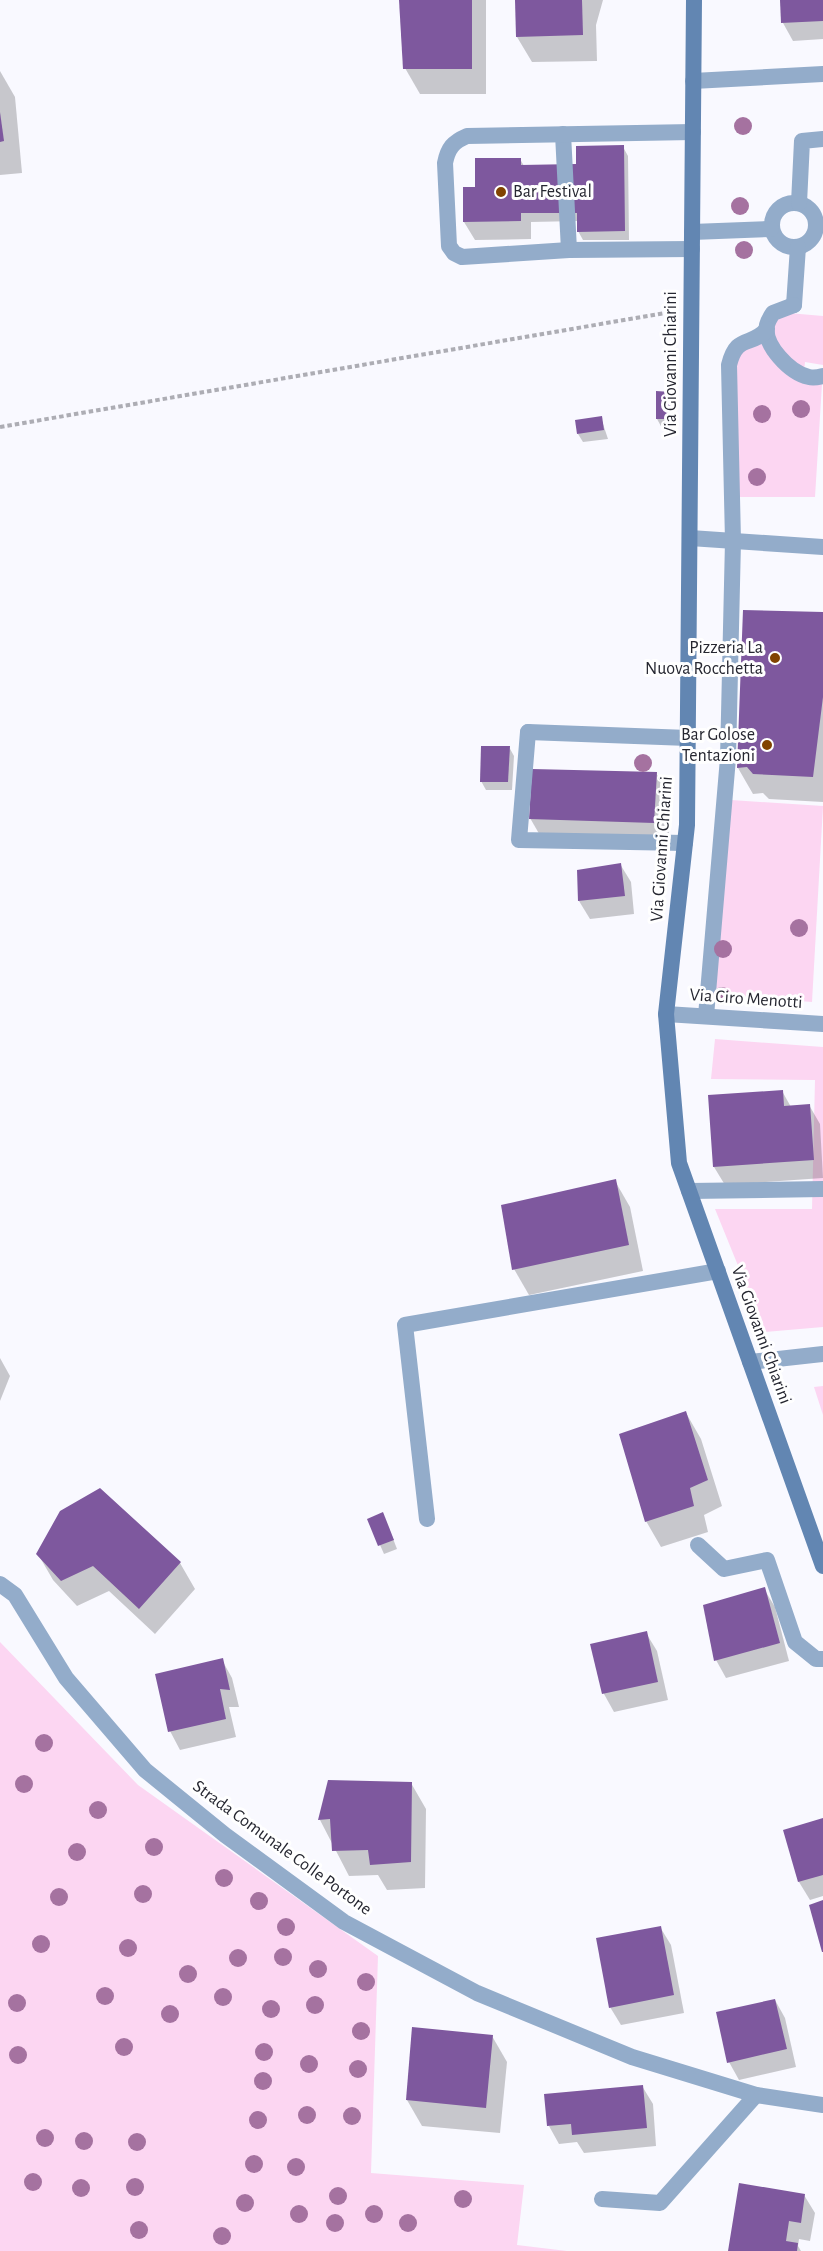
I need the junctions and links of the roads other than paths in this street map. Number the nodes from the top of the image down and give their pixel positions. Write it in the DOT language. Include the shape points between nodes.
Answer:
graph roads {
  1 [pos="694,0"];
  2 [pos="823,74"];
  3 [pos="693,81"];
  4 [pos="693,132"];
  5 [pos="563,134"];
  6 [pos="823,139"];
  7 [pos="799,203"];
  8 [pos="771,229"];
  9 [pos="692,240"];
  10 [pos="798,247"];
  11 [pos="568,250"];
  12 [pos="767,329"];
  13 [pos="823,376"];
  14 [pos="690,538"];
  15 [pos="733,541"];
  16 [pos="823,547"];
  17 [pos="688,738"];
  18 [pos="685,843"];
  19 [pos="666,1014"];
  20 [pos="706,1016"];
  21 [pos="823,1024"];
  22 [pos="823,1189"];
  23 [pos="689,1191"];
  24 [pos="718,1271"];
  25 [pos="823,1354"];
  26 [pos="750,1362"];
  27 [pos="427,1519"];
  28 [pos="698,1545"];
  29 [pos="823,1566"];
  30 [pos="0,1584"];
  31 [pos="823,1659"];
  32 [pos="756,2095"];
  33 [pos="823,2105"];
  34 [pos="602,2199"];
  1 -- 3 [label="main road, Via Giovanni Chiarini"];
  2 -- 3 [label="street"];
  3 -- 4 [label="main road, Via Giovanni Chiarini"];
  4 -- 5 [label="street"];
  4 -- 9 [label="main road, Via Giovanni Chiarini"];
  5 -- 11 [label="street"];
  5 -- 11 [label="street" via="467,136 456,141 448,149 445,163 448,246 462,257"];
  6 -- 7 [label="street" via="802,141"];
  7 -- 8 [label="street" via="778,208"];
  7 -- 10 [label="street" via="812,212 816,226 810,239"];
  8 -- 9 [label="street"];
  8 -- 10 [label="street" via="778,241"];
  9 -- 11 [label="street"];
  9 -- 14 [label="main road, Via Giovanni Chiarini"];
  10 -- 12 [label="street" via="794,306 773,313"];
  12 -- 13 [label="street" via="770,343 781,359 808,377"];
  12 -- 15 [label="street" via="733,350 729,365"];
  14 -- 15 [label="street"];
  14 -- 17 [label="main road, Via Giovanni Chiarini"];
  15 -- 16 [label="street"];
  15 -- 20 [label="street" via="728,758"];
  17 -- 18 [label="main road, Via Giovanni Chiarini"];
  17 -- 18 [label="street" via="528,732 519,840"];
  18 -- 19 [label="main road, Via Giovanni Chiarini"];
  19 -- 20 [label="street, Via Ciro Menotti"];
  19 -- 23 [label="main road, Via Giovanni Chiarini" via="679,1163"];
  20 -- 21 [label="street, Via Ciro Menotti"];
  22 -- 23 [label="street"];
  23 -- 24 [label="main road, Via Giovanni Chiarini"];
  24 -- 26 [label="main road, Via Giovanni Chiarini"];
  24 -- 27 [label="street" via="405,1325"];
  25 -- 26 [label="street"];
  26 -- 29 [label="main road, Via Giovanni Chiarini"];
  28 -- 31 [label="street" via="724,1569 767,1560 795,1642 816,1659"];
  30 -- 32 [label="street, Strada Comunale Colle Portone" via="15,1594 66,1678 146,1770 225,1835 344,1922 488,1998 632,2057"];
  32 -- 33 [label="street, Strada Comunale Colle Portone"];
  32 -- 34 [label="street" via="660,2203"];
}
